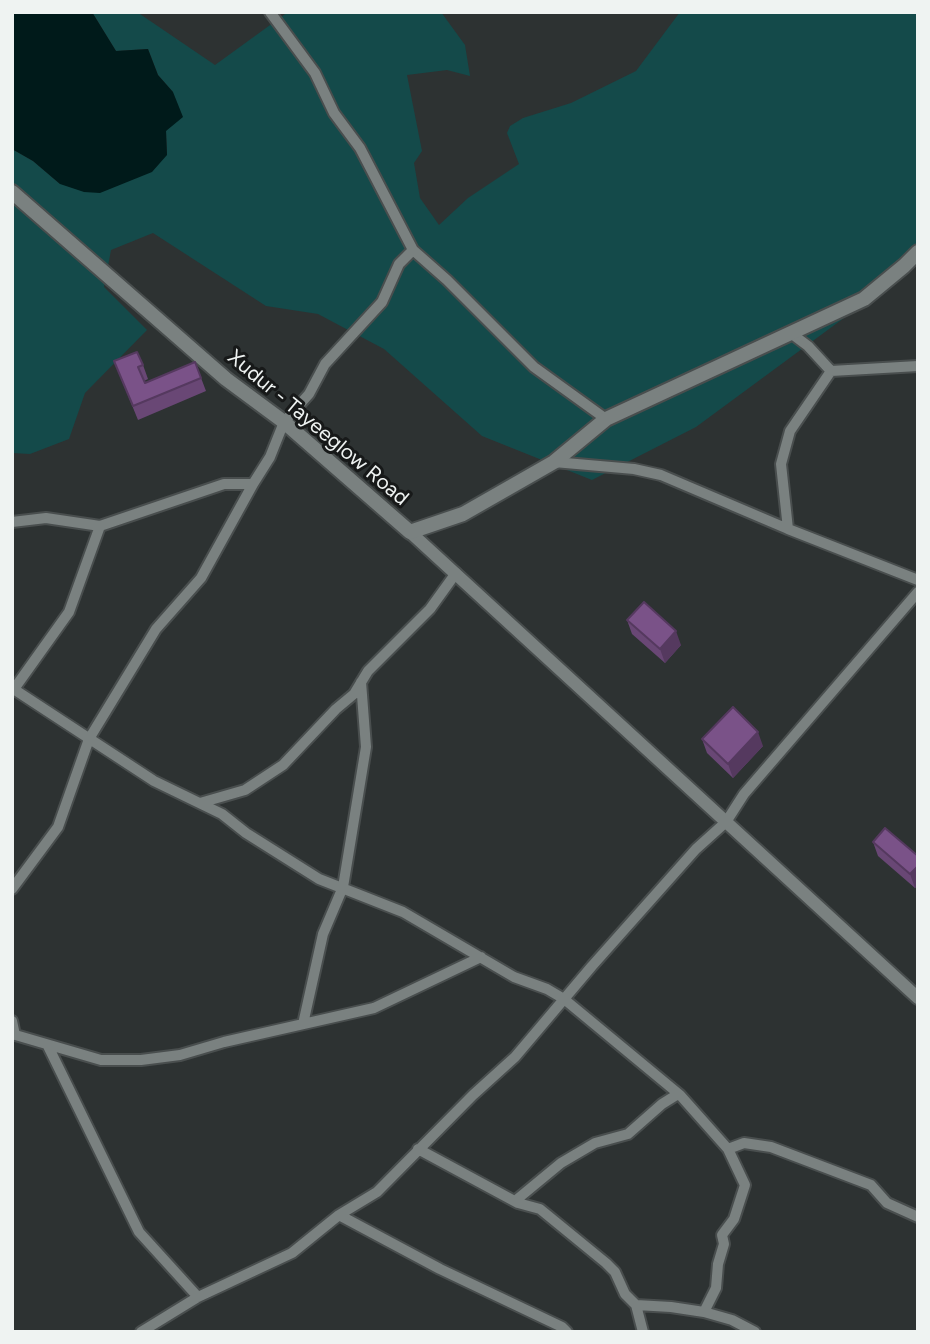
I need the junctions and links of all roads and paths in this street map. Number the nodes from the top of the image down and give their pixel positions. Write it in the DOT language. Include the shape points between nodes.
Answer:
graph roads {
  1 [pos="270,12"];
  2 [pos="12,192"];
  3 [pos="413,250"];
  4 [pos="918,252"];
  5 [pos="792,334"];
  6 [pos="918,366"];
  7 [pos="831,371"];
  8 [pos="606,419"];
  9 [pos="284,422"];
  10 [pos="554,462"];
  11 [pos="253,484"];
  12 [pos="12,522"];
  13 [pos="100,526"];
  14 [pos="788,529"];
  15 [pos="410,532"];
  16 [pos="456,573"];
  17 [pos="918,580"];
  18 [pos="918,592"];
  19 [pos="361,682"];
  20 [pos="13,689"];
  21 [pos="89,739"];
  22 [pos="200,803"];
  23 [pos="726,822"];
  24 [pos="343,887"];
  25 [pos="12,889"];
  26 [pos="481,957"];
  27 [pos="918,998"];
  28 [pos="564,999"];
  29 [pos="12,1021"];
  30 [pos="303,1024"];
  31 [pos="13,1034"];
  32 [pos="48,1046"];
  33 [pos="678,1094"];
  34 [pos="418,1149"];
  35 [pos="728,1149"];
  36 [pos="515,1201"];
  37 [pos="339,1215"];
  38 [pos="918,1217"];
  39 [pos="198,1297"];
  40 [pos="636,1305"];
  41 [pos="704,1312"];
  42 [pos="147,1330"];
  43 [pos="568,1332"];
  44 [pos="643,1332"];
  45 [pos="755,1332"];
  1 -- 3 [label="street" via="315,73"];
  2 -- 9 [label="main road, Xudur - Tayeeglow Road" via="226,379"];
  3 -- 8 [label="street" via="534,367"];
  3 -- 9 [label="street" via="399,264 382,302 325,364 309,394"];
  4 -- 5 [label="main road, Xudur - Tayeeglow Road" via="864,299"];
  5 -- 7 [label="street"];
  5 -- 8 [label="main road, Xudur - Tayeeglow Road"];
  6 -- 7 [label="street"];
  7 -- 14 [label="street" via="790,432 781,464"];
  8 -- 10 [label="main road, Xudur - Tayeeglow Road"];
  9 -- 11 [label="street"];
  9 -- 15 [label="main road, Xudur - Tayeeglow Road"];
  10 -- 14 [label="street" via="661,475"];
  10 -- 15 [label="main road, Xudur - Tayeeglow Road" via="463,514"];
  11 -- 13 [label="street" via="224,484"];
  11 -- 21 [label="street" via="201,578 156,629"];
  12 -- 13 [label="street" via="46,518"];
  13 -- 20 [label="street" via="69,612"];
  14 -- 17 [label="street"];
  15 -- 16 [label="street"];
  16 -- 19 [label="street" via="430,609"];
  16 -- 23 [label="street"];
  18 -- 23 [label="street" via="744,794"];
  19 -- 22 [label="street" via="283,765 245,790"];
  19 -- 24 [label="street" via="366,747"];
  20 -- 21 [label="street"];
  21 -- 22 [label="street"];
  21 -- 25 [label="street" via="58,827"];
  22 -- 24 [label="street" via="319,879"];
  23 -- 27 [label="street"];
  23 -- 28 [label="street" via="696,849"];
  24 -- 26 [label="street" via="403,912"];
  24 -- 30 [label="street" via="323,934"];
  26 -- 28 [label="street"];
  26 -- 30 [label="street" via="374,1007"];
  28 -- 33 [label="street"];
  28 -- 34 [label="street" via="515,1057"];
  29 -- 31 [label="street"];
  30 -- 32 [label="street" via="180,1055 141,1060 102,1060"];
  31 -- 32 [label="street"];
  32 -- 39 [label="street" via="139,1232"];
  33 -- 35 [label="street"];
  33 -- 36 [label="street" via="628,1134 595,1143 561,1163"];
  34 -- 36 [label="street"];
  34 -- 37 [label="street" via="377,1192"];
  35 -- 38 [label="street" via="744,1143 771,1147 871,1185 887,1203"];
  35 -- 41 [label="street" via="745,1185 734,1219 722,1235 716,1288"];
  36 -- 40 [label="street" via="540,1209 606,1263"];
  37 -- 39 [label="street" via="292,1253"];
  37 -- 43 [label="street"];
  39 -- 42 [label="street"];
  40 -- 41 [label="street"];
  40 -- 44 [label="street"];
  41 -- 45 [label="street"];
}
